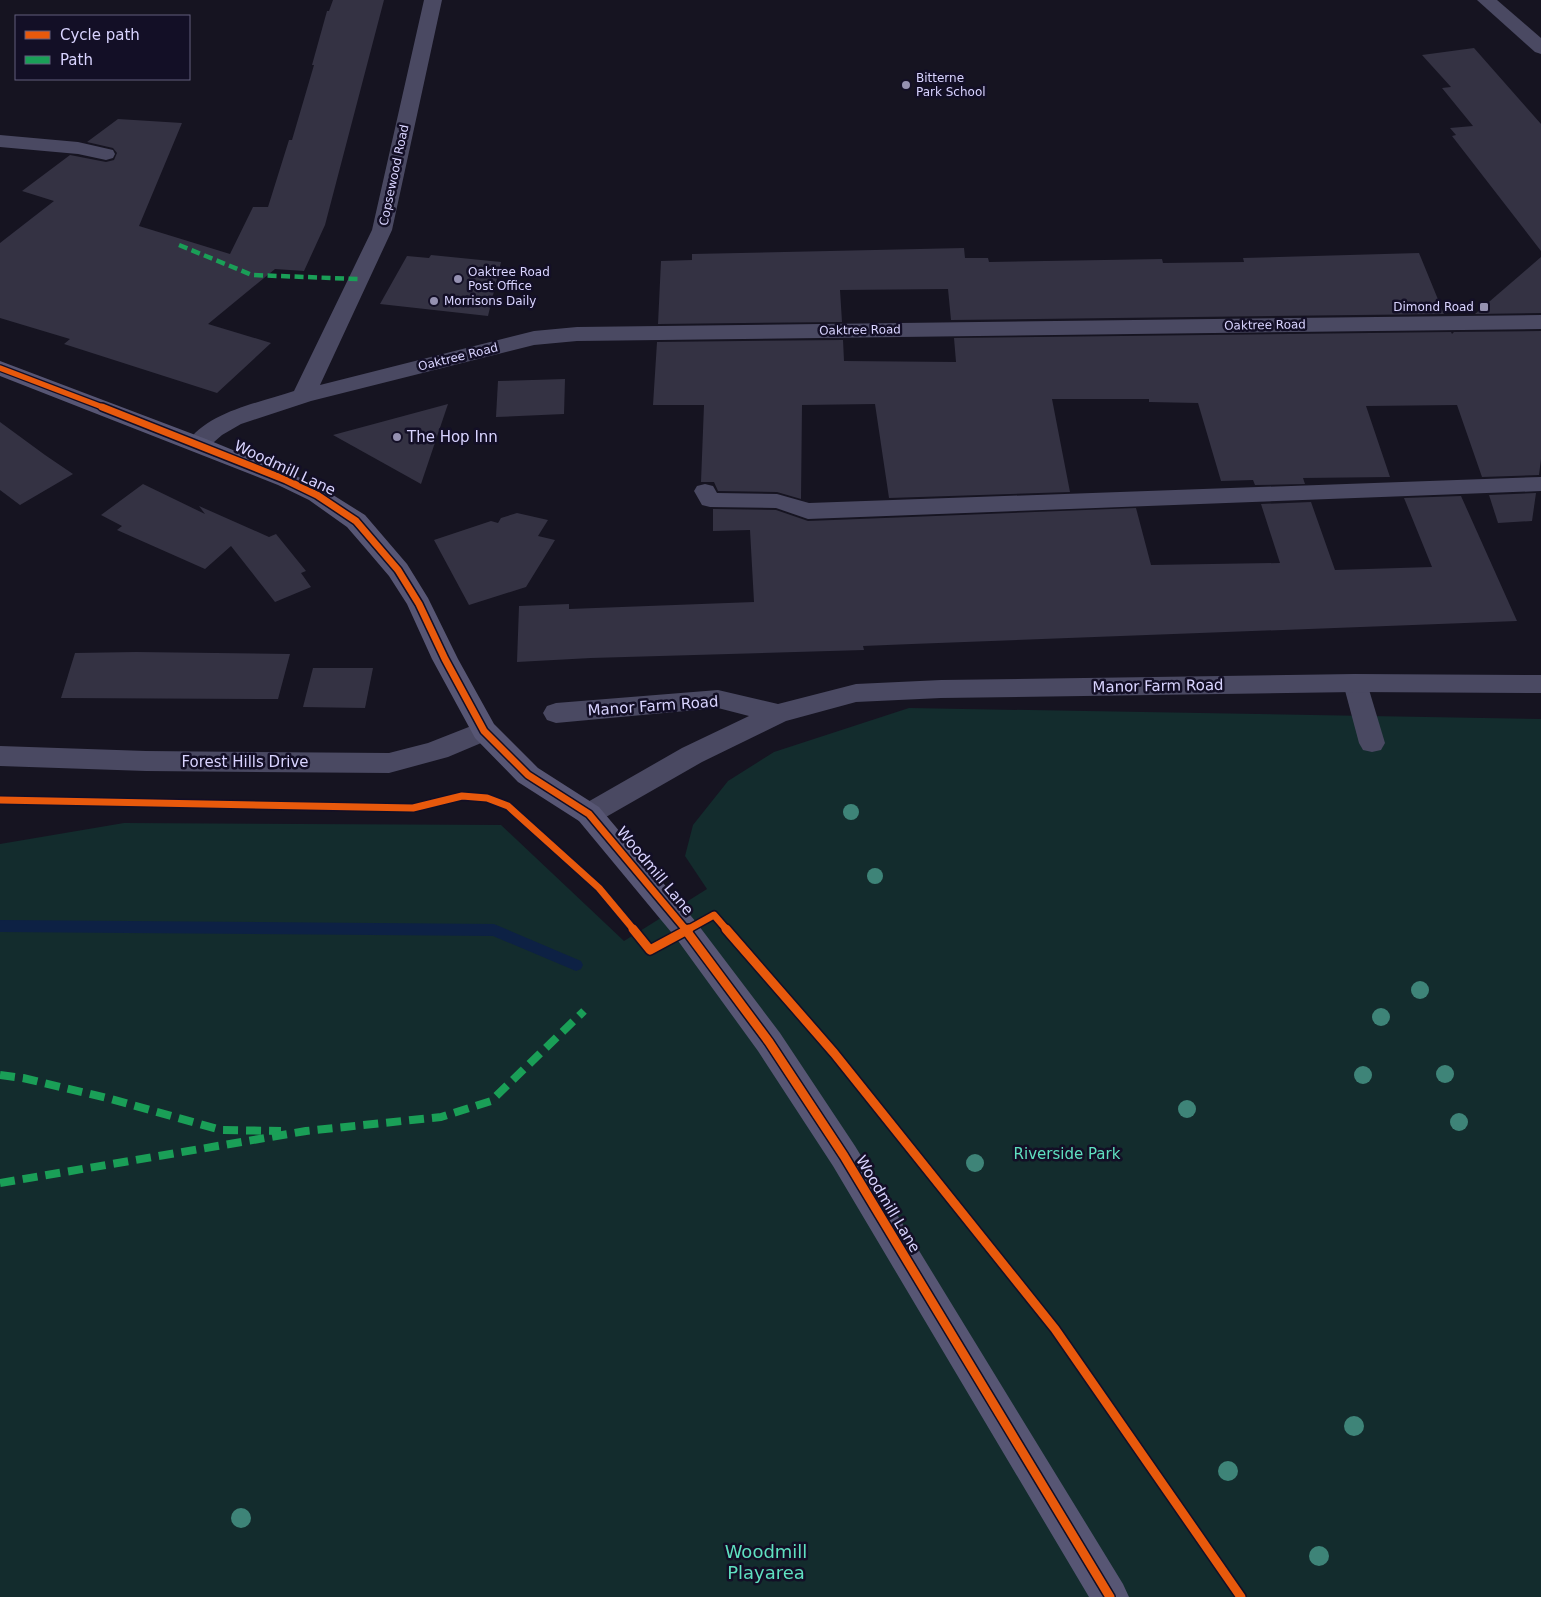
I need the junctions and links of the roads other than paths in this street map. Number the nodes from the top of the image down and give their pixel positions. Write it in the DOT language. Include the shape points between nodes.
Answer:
graph roads {
  1 [pos="432,0"];
  2 [pos="1486,0"];
  3 [pos="1541,48"];
  4 [pos="0,141"];
  5 [pos="106,154"];
  6 [pos="1541,322"];
  7 [pos="0,368"];
  8 [pos="303,396"];
  9 [pos="198,444"];
  10 [pos="1541,484"];
  11 [pos="706,491"];
  12 [pos="1356,683"];
  13 [pos="1541,684"];
  14 [pos="556,713"];
  15 [pos="778,714"];
  16 [pos="484,731"];
  17 [pos="1372,743"];
  18 [pos="0,756"];
  19 [pos="589,814"];
  20 [pos="1110,1597"];
  1 -- 8 [label="street, Copsewood Road" via="382,230"];
  2 -- 3 [label="street"];
  4 -- 5 [label="lane" via="78,148"];
  6 -- 8 [label="street, Oaktree Road" via="577,334 534,338"];
  7 -- 9 [label="street, Woodmill Lane"];
  8 -- 9 [label="street, Oaktree Road" via="233,419"];
  9 -- 16 [label="street, Woodmill Lane" via="317,495 356,522 398,570 419,604"];
  10 -- 11 [label="lane" via="808,512 777,501 710,500"];
  12 -- 13 [label="street, Manor Farm Road"];
  12 -- 15 [label="street, Manor Farm Road" via="856,693"];
  12 -- 17 [label="lane"];
  14 -- 15 [label="street, Manor Farm Road" via="718,698"];
  15 -- 19 [label="street, Manor Farm Road" via="692,755"];
  16 -- 18 [label="street, Forest Hills Drive" via="428,755 389,762 146,762"];
  16 -- 19 [label="street, Woodmill Lane" via="528,775"];
  19 -- 20 [label="street, Woodmill Lane" via="686,930 769,1042 844,1156"];
}
